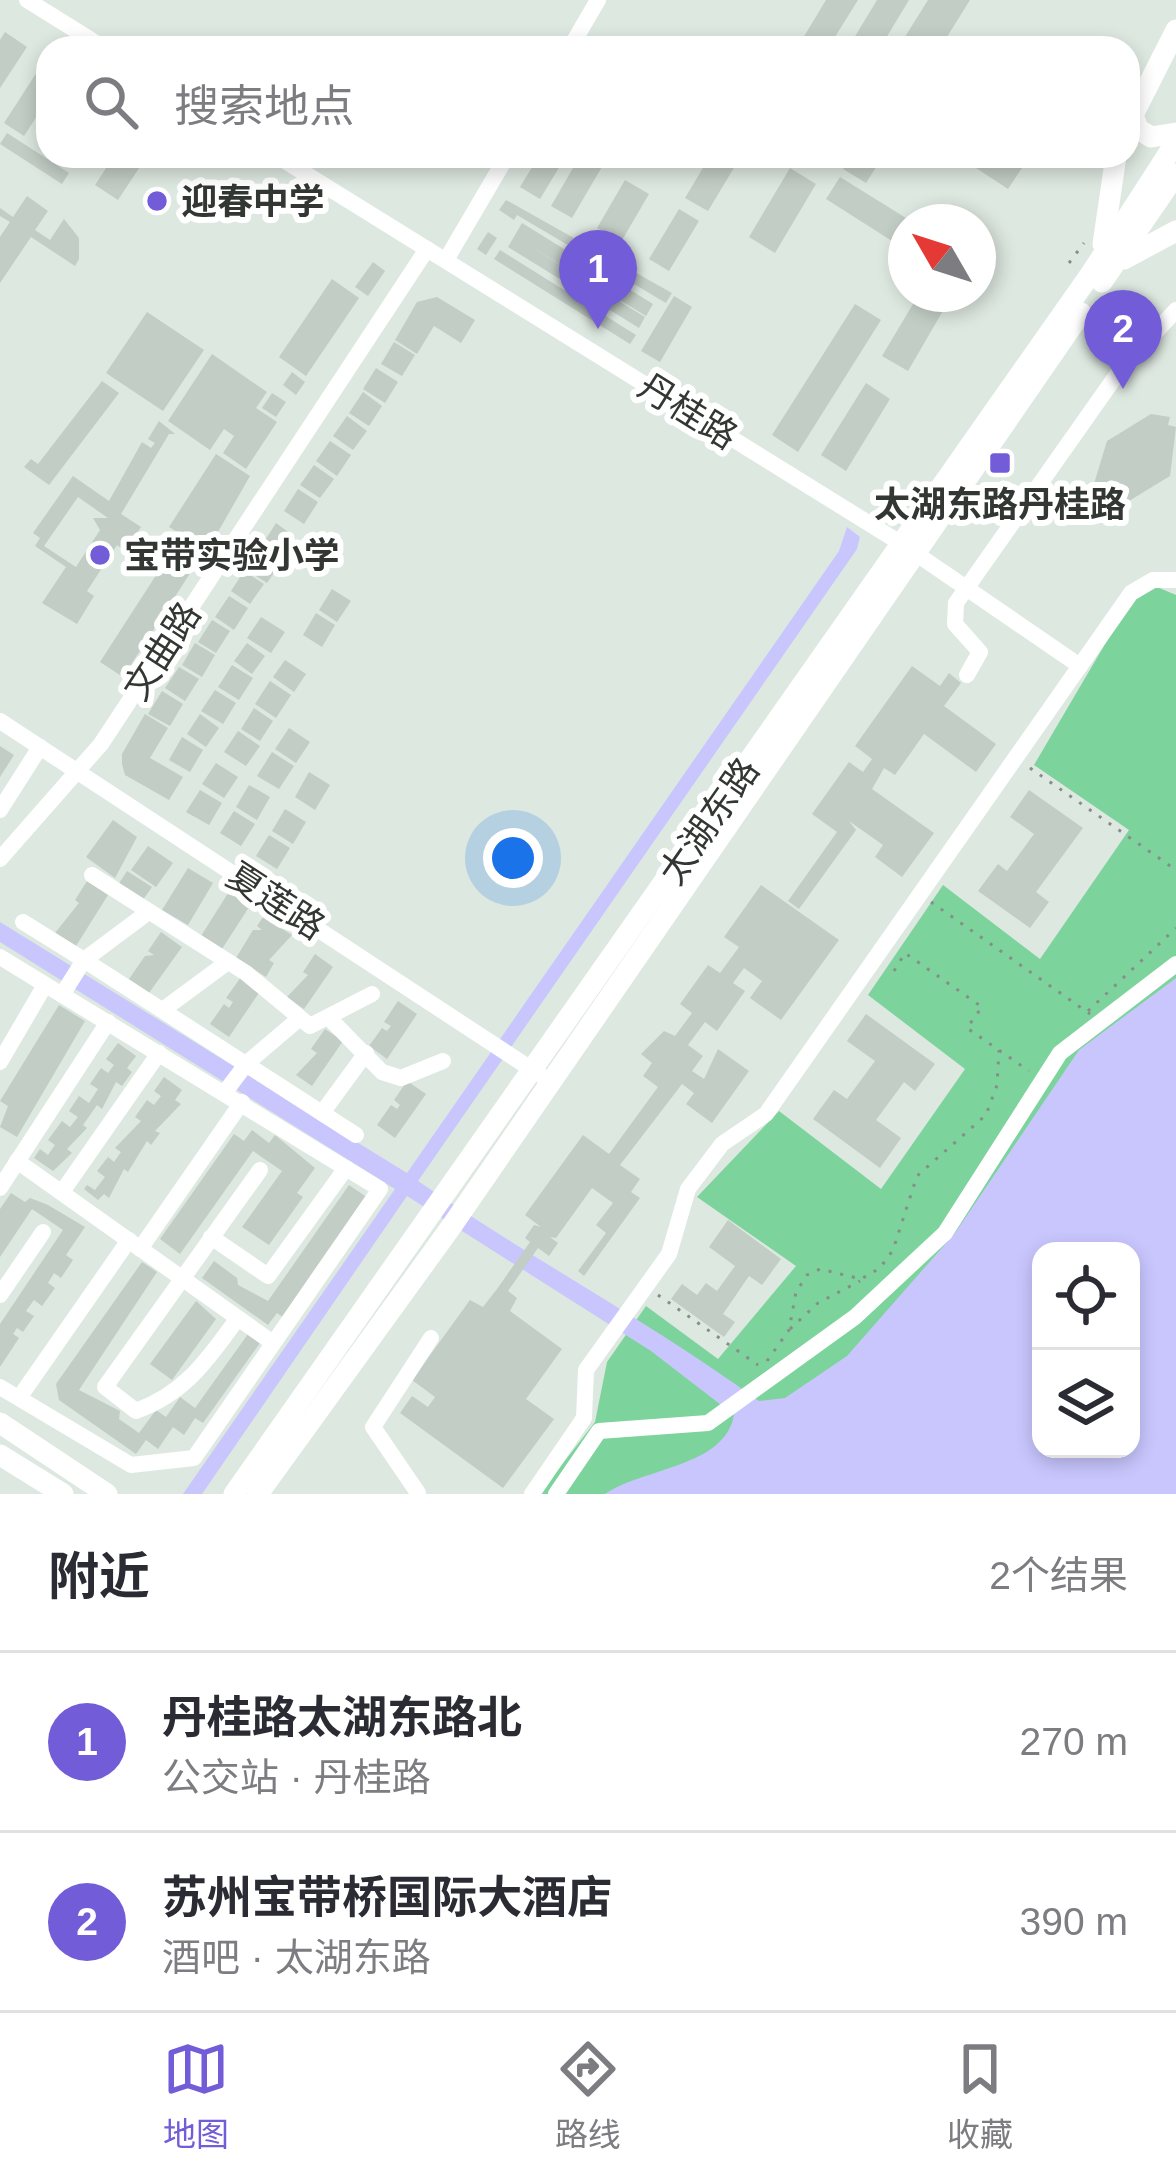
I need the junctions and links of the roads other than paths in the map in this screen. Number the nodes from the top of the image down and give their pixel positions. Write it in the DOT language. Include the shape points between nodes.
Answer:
graph roads {
  1 [pos="27,0"];
  2 [pos="598,0"];
  3 [pos="1176,14"];
  4 [pos="1176,30"];
  5 [pos="85,36"];
  6 [pos="577,36"];
  7 [pos="1140,79"];
  8 [pos="1140,101"];
  9 [pos="1140,129"];
  10 [pos="1176,137"];
  11 [pos="297,168"];
  12 [pos="500,168"];
  13 [pos="1115,168"];
  14 [pos="1176,174"];
  15 [pos="1176,231"];
  16 [pos="427,249"];
  17 [pos="446,260"];
  18 [pos="1099,274"];
  19 [pos="1176,310"];
  20 [pos="909,548"];
  21 [pos="1176,580"];
  22 [pos="966,589"];
  23 [pos="1080,665"];
  24 [pos="967,675"];
  25 [pos="0,721"];
  26 [pos="40,747"];
  27 [pos="78,772"];
  28 [pos="0,810"];
  29 [pos="0,859"];
  30 [pos="92,875"];
  31 [pos="147,913"];
  32 [pos="23,922"];
  33 [pos="0,957"];
  34 [pos="81,964"];
  35 [pos="225,964"];
  36 [pos="1176,964"];
  37 [pos="58,989"];
  38 [pos="372,994"];
  39 [pos="164,1009"];
  40 [pos="300,1018"];
  41 [pos="331,1020"];
  42 [pos="108,1022"];
  43 [pos="159,1053"];
  44 [pos="366,1053"];
  45 [pos="443,1061"];
  46 [pos="0,1062"];
  47 [pos="244,1067"];
  48 [pos="543,1077"];
  49 [pos="232,1094"];
  50 [pos="322,1113"];
  51 [pos="356,1135"];
  52 [pos="17,1161"];
  53 [pos="346,1168"];
  54 [pos="260,1170"];
  55 [pos="0,1188"];
  56 [pos="62,1192"];
  57 [pos="43,1232"];
  58 [pos="211,1237"];
  59 [pos="135,1244"];
  60 [pos="181,1277"];
  61 [pos="0,1294"];
  62 [pos="238,1318"];
  63 [pos="431,1338"];
  64 [pos="273,1343"];
  65 [pos="0,1388"];
  66 [pos="19,1398"];
  67 [pos="0,1423"];
  68 [pos="0,1455"];
  69 [pos="63,1494"];
  70 [pos="107,1494"];
  71 [pos="234,1494"];
  72 [pos="258,1494"];
  73 [pos="418,1494"];
  74 [pos="532,1494"];
  75 [pos="556,1494"];
  1 -- 5 [label="street"];
  2 -- 6 [label="street"];
  3 -- 7 [label="main road"];
  4 -- 8 [label="main road"];
  9 -- 10 [label="main road"];
  10 -- 18 [label="main road, 太湖东路"];
  11 -- 16 [label="street, 丹桂路"];
  12 -- 17 [label="street"];
  13 -- 18 [label="main road"];
  14 -- 18 [label="main road, 太湖东路"];
  15 -- 18 [label="main road"];
  16 -- 17 [label="street, 丹桂路"];
  16 -- 27 [label="street, 文曲路"];
  17 -- 20 [label="street, 丹桂路"];
  18 -- 20 [label="main road, 太湖东路"];
  19 -- 22 [label="street" via="1118,373"];
  20 -- 22 [label="street, 丹桂路"];
  20 -- 48 [label="main road, 太湖东路"];
  21 -- 23 [label="street" via="1153,580 1131,593"];
  22 -- 23 [label="street, 丹桂路"];
  22 -- 24 [label="street" via="952,616 980,652"];
  23 -- 74 [label="street" via="766,1114 722,1144 688,1189 669,1254 586,1370 584,1418"];
  25 -- 26 [label="street, 夏莲路"];
  26 -- 27 [label="street, 夏莲路"];
  26 -- 28 [label="street"];
  27 -- 29 [label="street, 文曲路"];
  27 -- 48 [label="street, 夏莲路"];
  30 -- 31 [label="street"];
  31 -- 34 [label="street"];
  31 -- 35 [label="street"];
  32 -- 34 [label="street"];
  33 -- 37 [label="street"];
  34 -- 37 [label="street"];
  34 -- 39 [label="street"];
  35 -- 39 [label="street"];
  35 -- 40 [label="street"];
  36 -- 75 [label="street" via="1093,1017 1060,1053 945,1233 855,1317 699,1426 599,1432"];
  37 -- 42 [label="street"];
  37 -- 46 [label="street"];
  38 -- 41 [label="street"];
  39 -- 47 [label="street"];
  40 -- 41 [label="street" via="310,1026"];
  40 -- 47 [label="street"];
  41 -- 44 [label="street"];
  42 -- 43 [label="street"];
  42 -- 52 [label="street"];
  43 -- 49 [label="street"];
  43 -- 56 [label="street"];
  44 -- 45 [label="street" via="382,1072 401,1078"];
  44 -- 50 [label="street"];
  47 -- 49 [label="street"];
  47 -- 50 [label="street"];
  48 -- 71 [label="main road, 太湖东路" via="436,1205"];
  48 -- 72 [label="main road, 太湖东路" via="457,1218"];
  49 -- 53 [label="street"];
  49 -- 59 [label="street"];
  50 -- 51 [label="street"];
  52 -- 55 [label="street"];
  52 -- 56 [label="street"];
  53 -- 58 [label="street" via="268,1276"];
  53 -- 64 [label="street" via="380,1189"];
  54 -- 58 [label="street"];
  56 -- 59 [label="street"];
  57 -- 61 [label="street"];
  58 -- 60 [label="street"];
  59 -- 60 [label="street"];
  59 -- 66 [label="street"];
  60 -- 62 [label="street"];
  60 -- 62 [label="street" via="105,1387 136,1411 193,1379"];
  62 -- 64 [label="street"];
  63 -- 73 [label="street" via="373,1427"];
  64 -- 66 [label="street" via="194,1458 131,1465"];
  65 -- 66 [label="street"];
  67 -- 70 [label="main road"];
  68 -- 69 [label="main road"];
}
